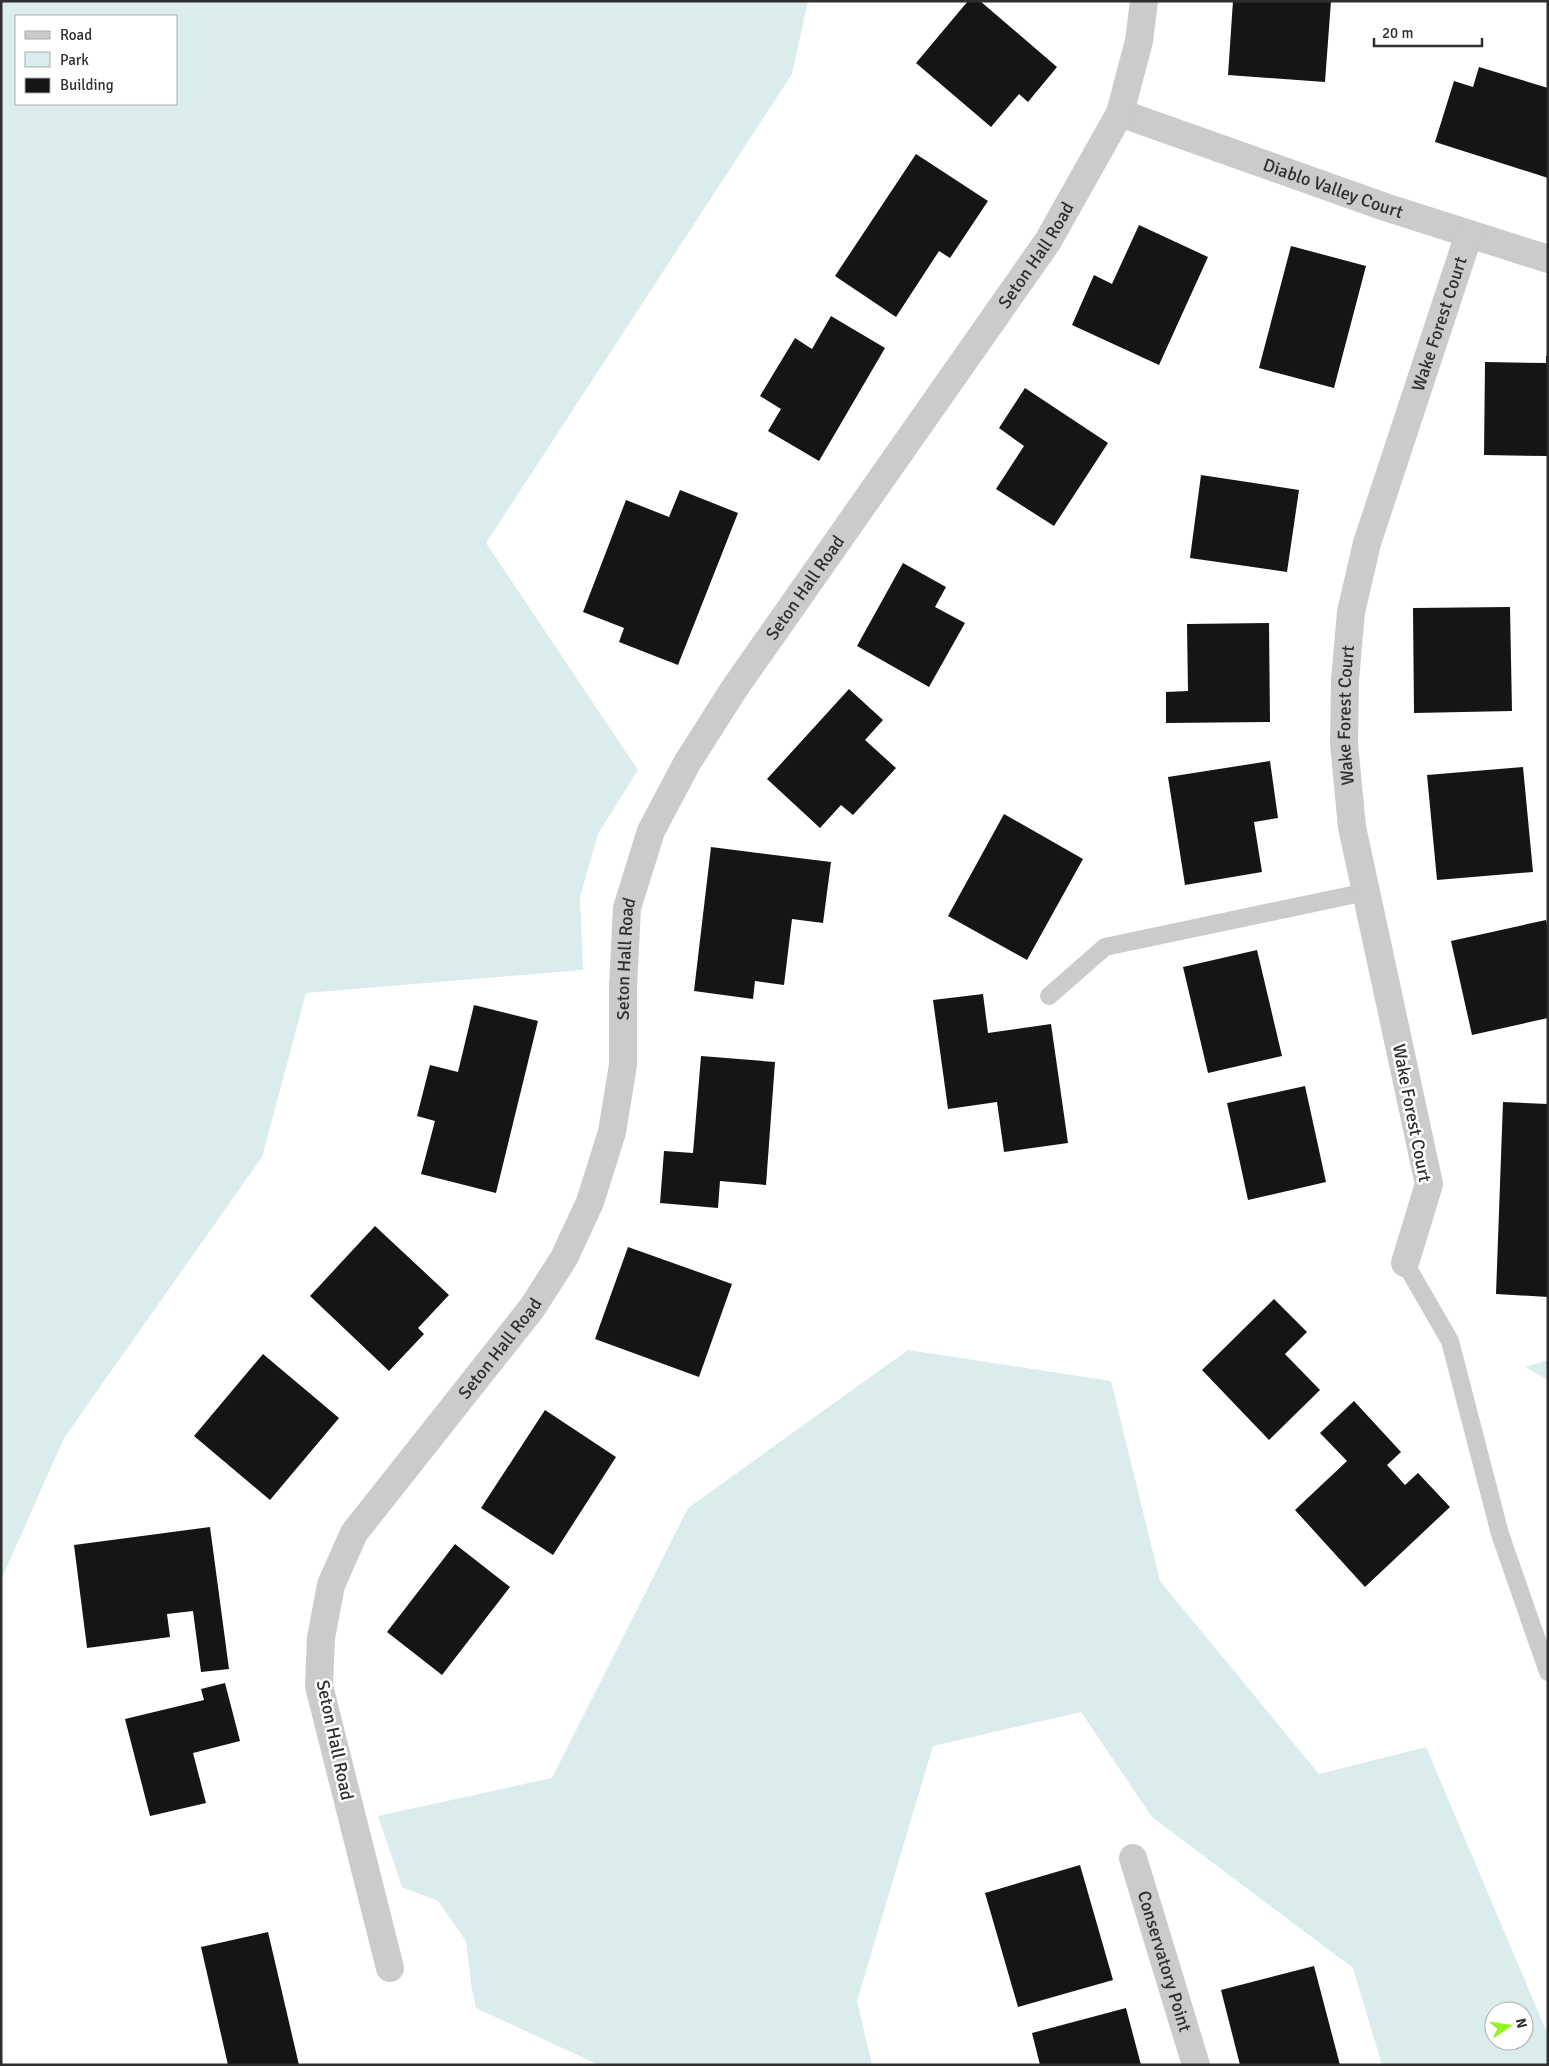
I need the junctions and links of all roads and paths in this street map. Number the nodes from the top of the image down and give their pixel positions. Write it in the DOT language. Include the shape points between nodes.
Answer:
graph roads {
  1 [pos="1144,1"];
  2 [pos="1120,113"];
  3 [pos="1469,234"];
  4 [pos="1548,259"];
  5 [pos="1366,892"];
  6 [pos="1049,996"];
  7 [pos="1404,1263"];
  8 [pos="1548,1672"];
  9 [pos="1133,1858"];
  10 [pos="390,1968"];
  11 [pos="1196,2065"];
  1 -- 2 [label="street, Seton Hall Road" via="1138,41"];
  2 -- 3 [label="street, Diablo Valley Court" via="1354,197"];
  2 -- 10 [label="street, Seton Hall Road" via="1048,241 734,689 687,763 651,831 627,908 624,1066 612,1132 590,1202 564,1258 532,1308 354,1532 331,1585 322,1638 319,1686"];
  3 -- 4 [label="street, Diablo Valley Court"];
  3 -- 5 [label="street, Wake Forest Court" via="1367,544 1351,612 1344,744 1352,827"];
  5 -- 6 [label="lane" via="1104,947"];
  5 -- 7 [label="street, Wake Forest Court" via="1429,1184"];
  7 -- 8 [label="lane" via="1450,1341 1500,1534"];
  9 -- 11 [label="street, Conservatory Point"];
}
